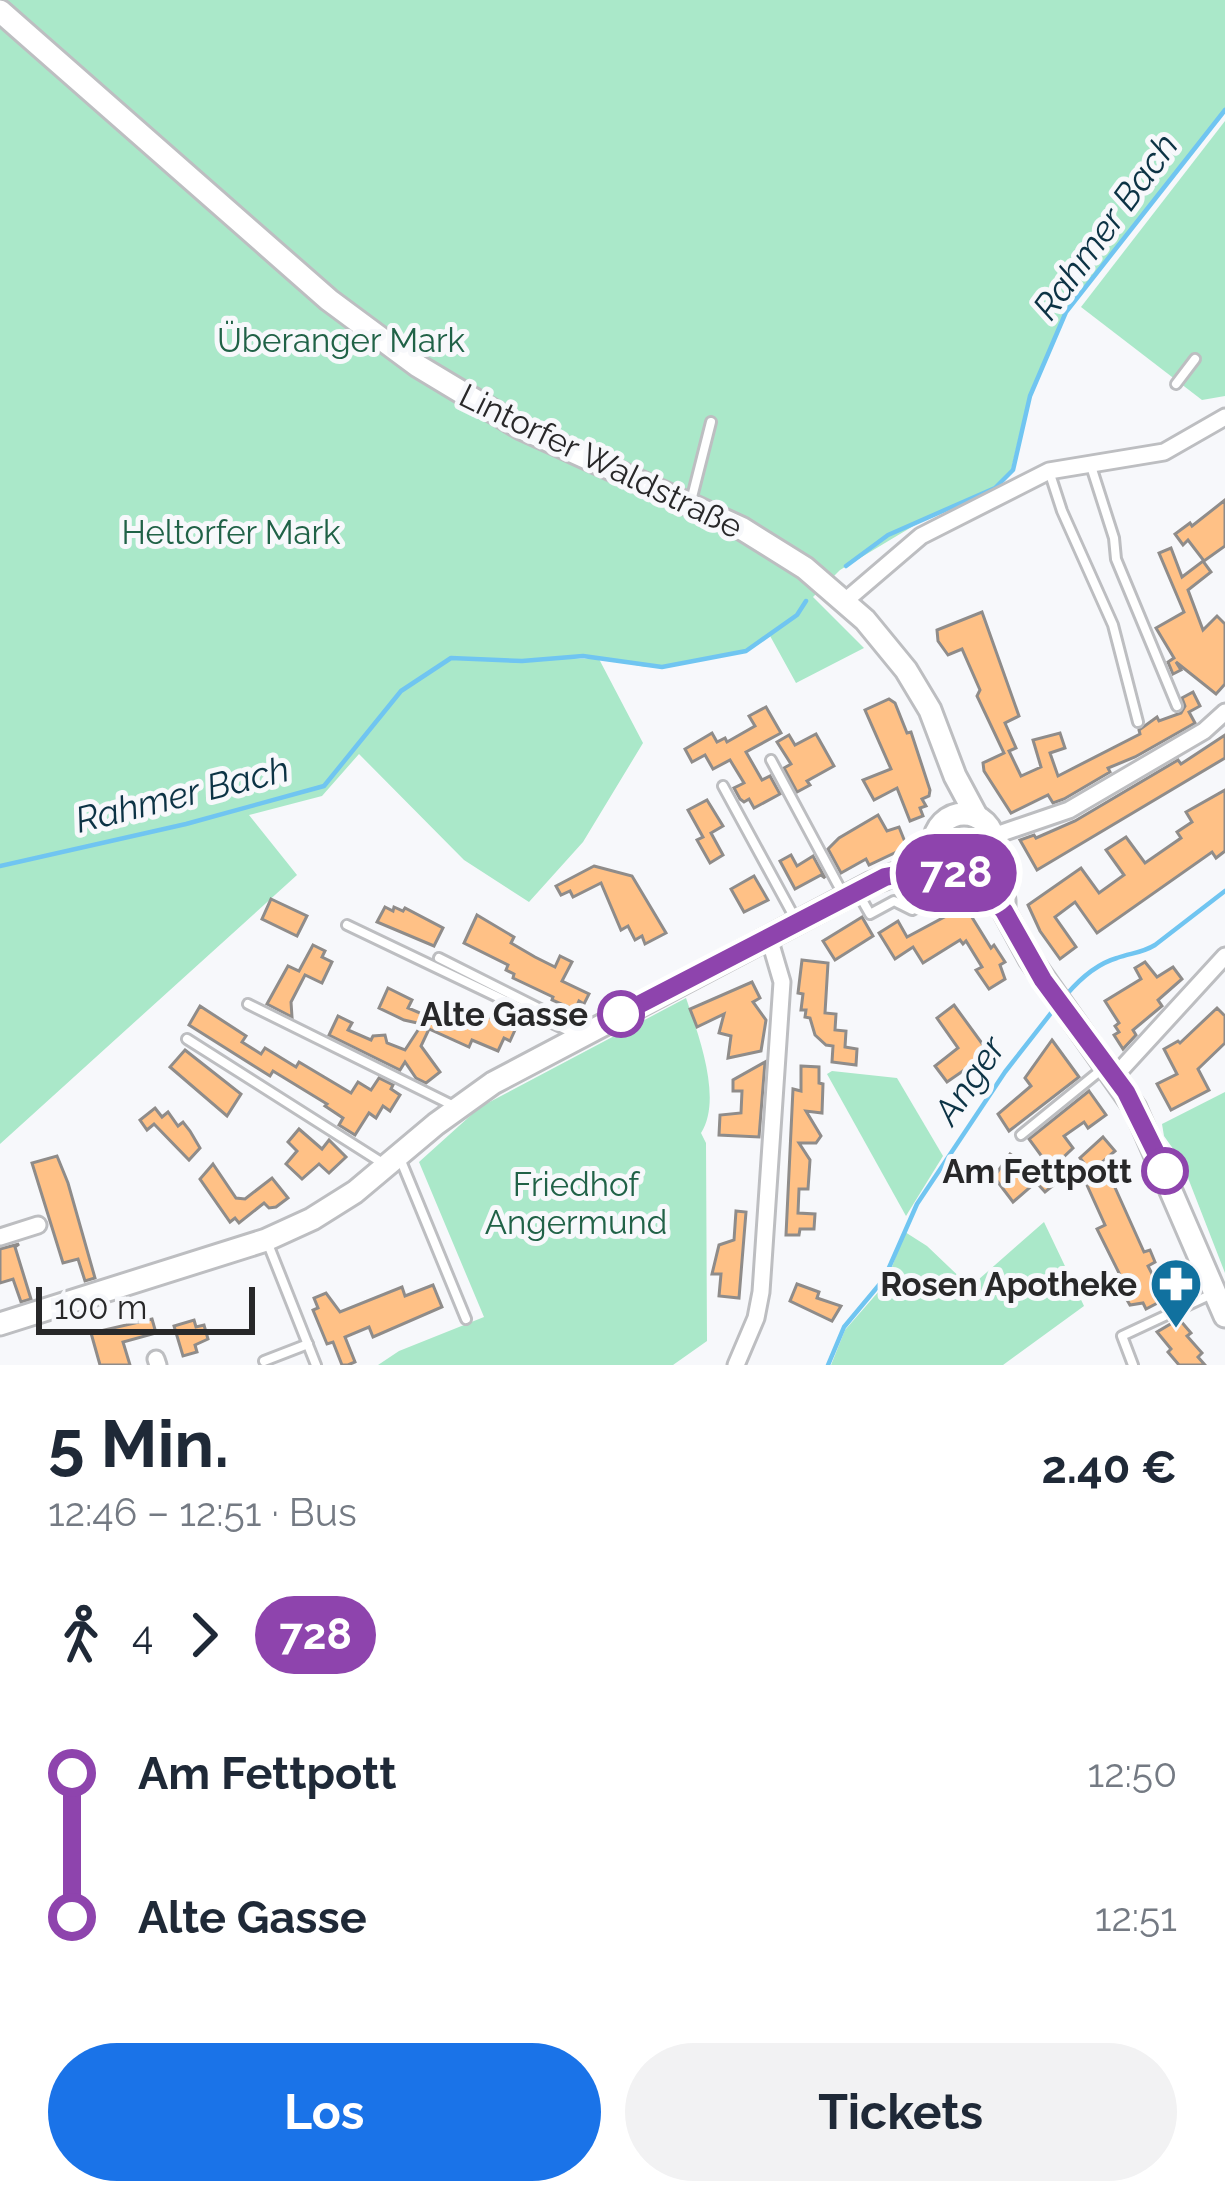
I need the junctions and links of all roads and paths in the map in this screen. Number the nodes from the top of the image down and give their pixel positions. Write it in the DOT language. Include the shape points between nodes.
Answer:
graph roads {
  1 [pos="0,11"];
  2 [pos="1195,359"];
  3 [pos="1176,384"];
  4 [pos="1225,417"];
  5 [pos="711,422"];
  6 [pos="1090,462"];
  7 [pos="1049,471"];
  8 [pos="690,506"];
  9 [pos="845,601"];
  10 [pos="1177,706"];
  11 [pos="1225,712"];
  12 [pos="1138,722"];
  13 [pos="771,760"];
  14 [pos="955,776"];
  15 [pos="723,786"];
  16 [pos="952,816"];
  17 [pos="977,817"];
  18 [pos="993,836"];
  19 [pos="937,856"];
  20 [pos="980,868"];
  21 [pos="851,895"];
  22 [pos="932,899"];
  23 [pos="797,923"];
  24 [pos="347,925"];
  25 [pos="770,938"];
  26 [pos="1225,956"];
  27 [pos="439,958"];
  28 [pos="248,1004"];
  29 [pos="583,1034"];
  30 [pos="188,1039"];
  31 [pos="1111,1070"];
  32 [pos="458,1107"];
  33 [pos="1021,1135"];
  34 [pos="392,1160"];
  35 [pos="38,1225"];
  36 [pos="0,1237"];
  37 [pos="266,1240"];
  38 [pos="1215,1292"];
  39 [pos="1225,1316"];
  40 [pos="466,1319"];
  41 [pos="0,1324"];
  42 [pos="308,1344"];
  43 [pos="264,1361"];
  44 [pos="316,1365"];
  45 [pos="736,1365"];
  46 [pos="1133,1365"];
  1 -- 8 [label="main road, Lintorfer Waldstraße" via="377,337 507,421"];
  2 -- 3 [label="lane"];
  4 -- 6 [label="street" via="1164,452"];
  5 -- 8 [label="lane"];
  6 -- 7 [label="street"];
  6 -- 10 [label="lane" via="1116,560"];
  7 -- 9 [label="street" via="921,536"];
  7 -- 12 [label="lane" via="1113,625"];
  8 -- 9 [label="main road, Lintorfer Waldstraße" via="786,554"];
  9 -- 14 [label="main road, Lintorfer Waldstraße" via="915,683"];
  11 -- 18 [label="street" via="1070,810"];
  13 -- 21 [label="lane"];
  14 -- 16 [label="main road"];
  14 -- 17 [label="main road, Lintorfer Waldstraße"];
  15 -- 23 [label="lane"];
  16 -- 17 [label="main road"];
  16 -- 19 [label="main road" via="937,830"];
  17 -- 18 [label="main road"];
  18 -- 20 [label="main road"];
  19 -- 20 [label="main road" via="954,873"];
  19 -- 21 [label="main road" via="904,864"];
  20 -- 31 [label="main road" via="1043,980"];
  21 -- 22 [label="lane" via="870,914 894,901 912,910"];
  21 -- 23 [label="main road"];
  23 -- 25 [label="main road"];
  24 -- 29 [label="lane"];
  25 -- 29 [label="main road"];
  25 -- 45 [label="street" via="782,982 761,1292"];
  26 -- 31 [label="street"];
  27 -- 29 [label="lane"];
  28 -- 32 [label="lane"];
  29 -- 32 [label="main road"];
  30 -- 34 [label="lane"];
  31 -- 33 [label="lane"];
  31 -- 38 [label="main road"];
  32 -- 34 [label="main road"];
  34 -- 37 [label="main road" via="329,1209"];
  34 -- 40 [label="lane"];
  35 -- 36 [label="street"];
  37 -- 41 [label="main road"];
  37 -- 42 [label="lane"];
  38 -- 39 [label="main road"];
  38 -- 46 [label="lane" via="1122,1336"];
  42 -- 43 [label="lane"];
  42 -- 44 [label="lane"];
}
